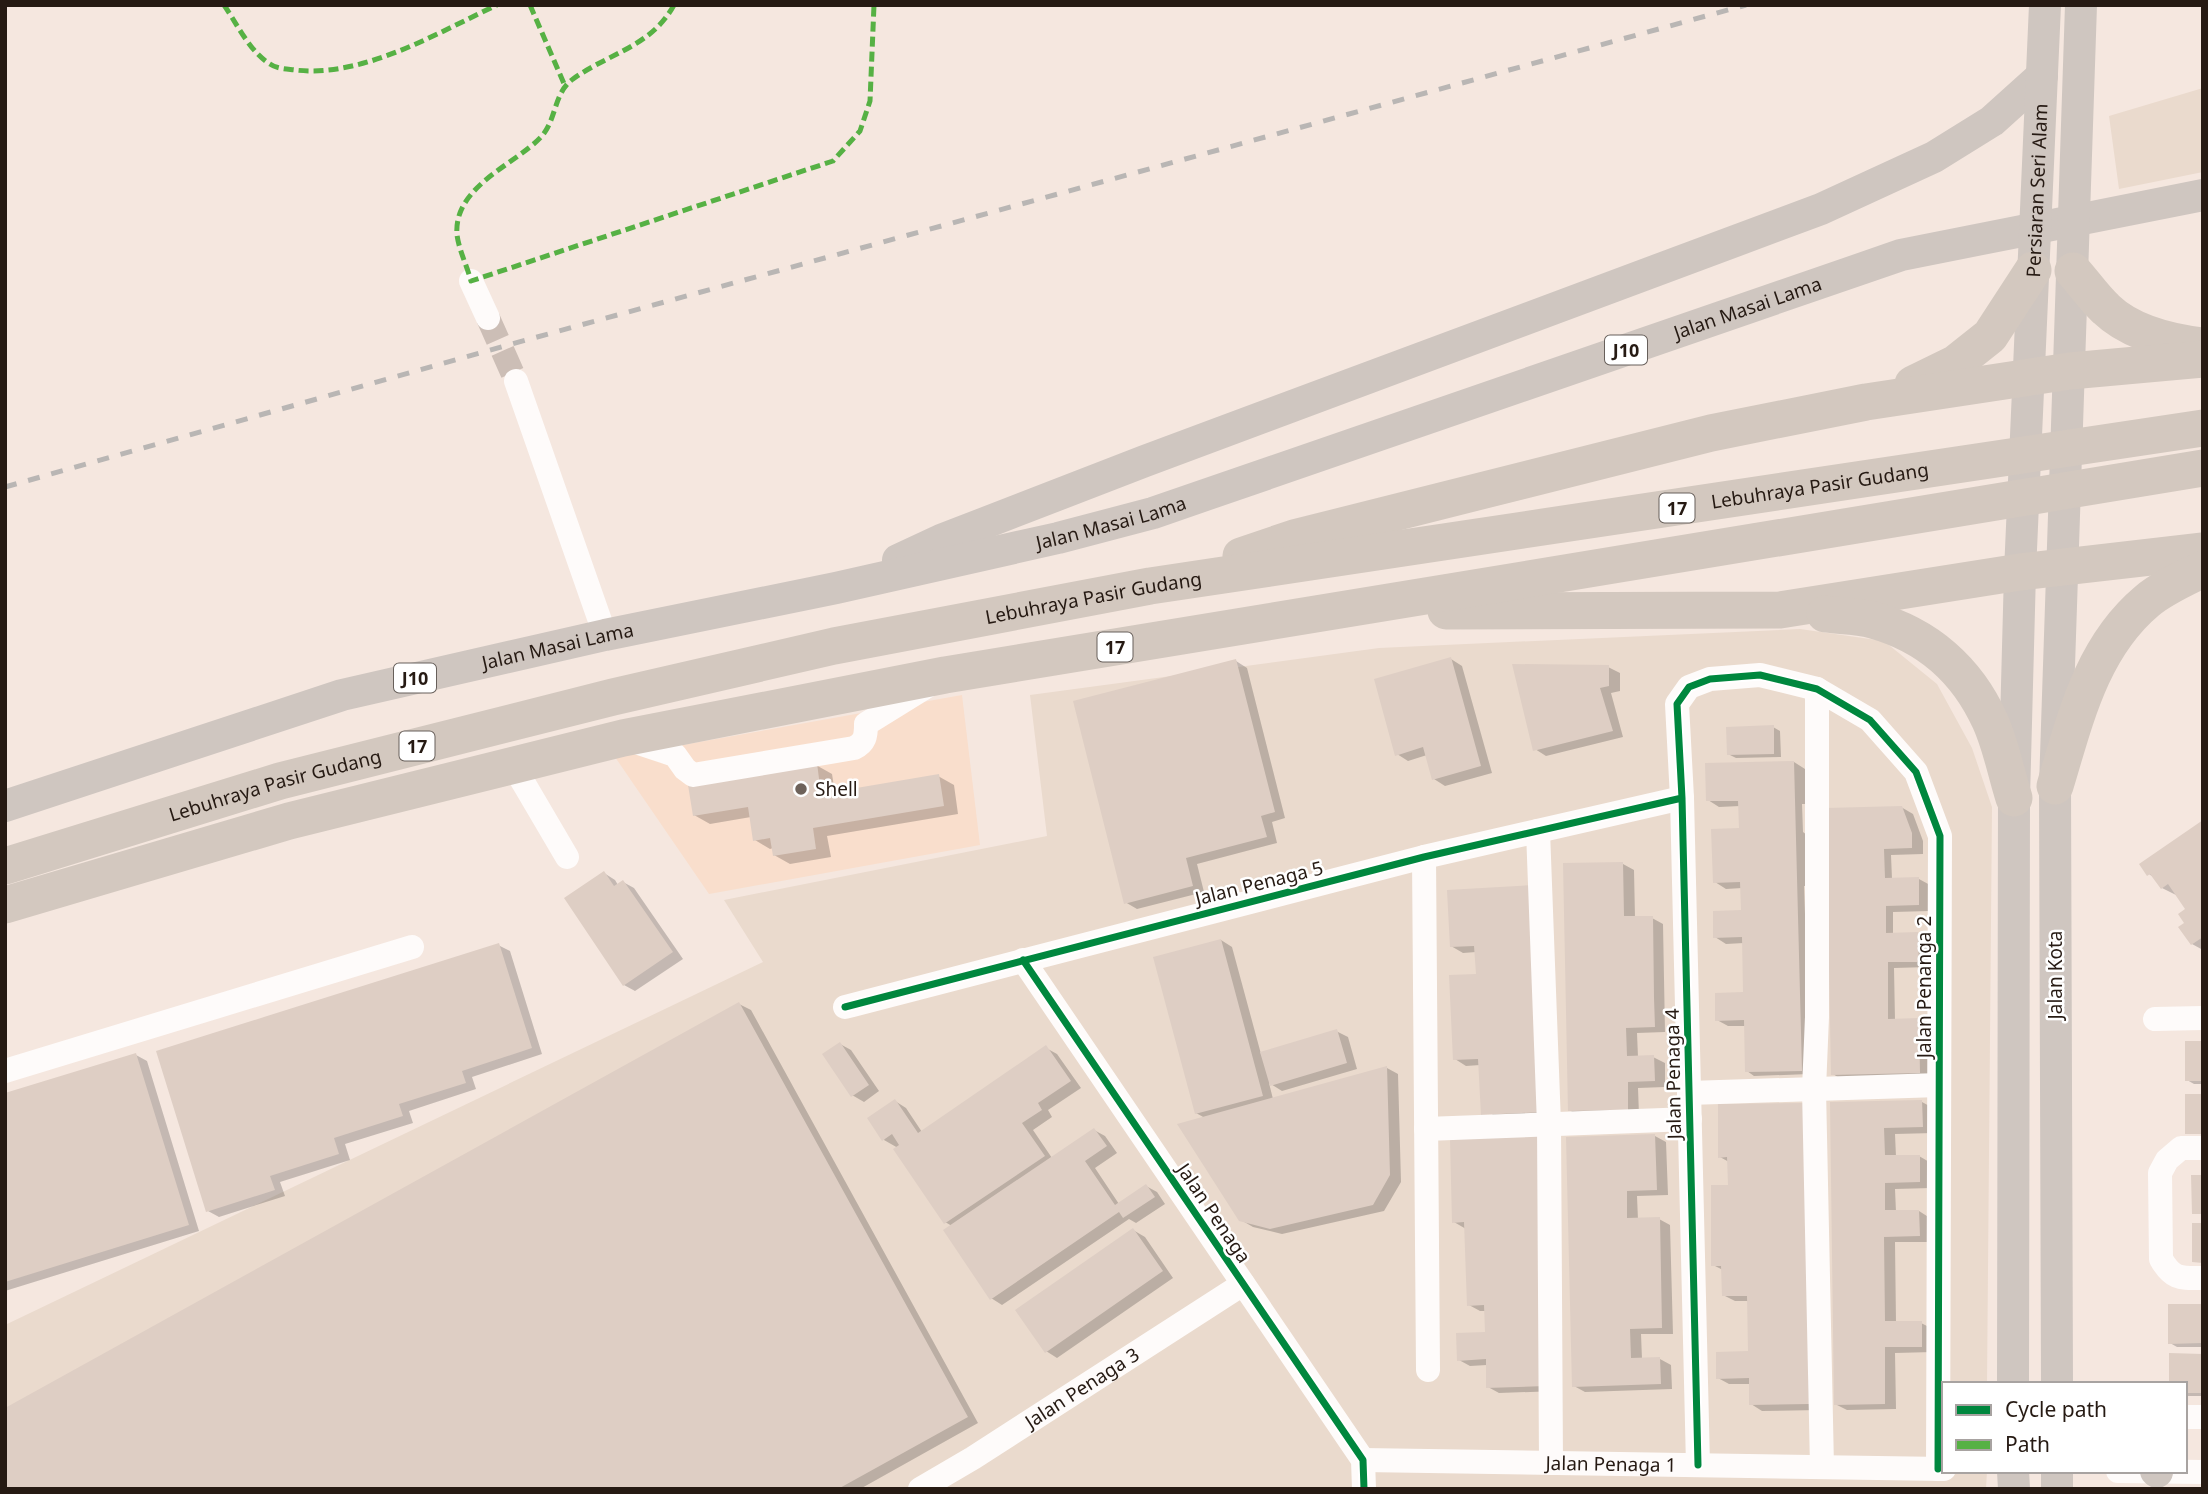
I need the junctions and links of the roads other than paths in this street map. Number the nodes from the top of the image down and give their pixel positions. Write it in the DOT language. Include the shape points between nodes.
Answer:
graph roads {
  1 [pos="2045,5"];
  2 [pos="2081,5"];
  3 [pos="2042,76"];
  4 [pos="2203,195"];
  5 [pos="2033,270"];
  6 [pos="2073,271"];
  7 [pos="471,281"];
  8 [pos="488,318"];
  9 [pos="2203,346"];
  10 [pos="2203,359"];
  11 [pos="2070,371"];
  12 [pos="2028,378"];
  13 [pos="516,381"];
  14 [pos="1866,402"];
  15 [pos="2203,428"];
  16 [pos="2203,468"];
  17 [pos="1051,498"];
  18 [pos="1058,538"];
  19 [pos="2203,551"];
  20 [pos="2062,566"];
  21 [pos="2203,569"];
  22 [pos="2020,572"];
  23 [pos="1150,586"];
  24 [pos="836,588"];
  25 [pos="1780,610"];
  26 [pos="1284,618"];
  27 [pos="605,635"];
  28 [pos="945,675"];
  29 [pos="1689,687"];
  30 [pos="1817,689"];
  31 [pos="623,738"];
  32 [pos="513,765"];
  33 [pos="2055,786"];
  34 [pos="1682,798"];
  35 [pos="2014,798"];
  36 [pos="5,806"];
  37 [pos="1538,831"];
  38 [pos="568,857"];
  39 [pos="1423,857"];
  40 [pos="5,866"];
  41 [pos="5,905"];
  42 [pos="412,947"];
  43 [pos="1023,960"];
  44 [pos="845,1007"];
  45 [pos="2155,1018"];
  46 [pos="2203,1018"];
  47 [pos="5,1071"];
  48 [pos="1939,1085"];
  49 [pos="1814,1089"];
  50 [pos="1689,1093"];
  51 [pos="1690,1119"];
  52 [pos="1549,1124"];
  53 [pos="1426,1129"];
  54 [pos="2192,1148"];
  55 [pos="2191,1278"];
  56 [pos="1243,1284"];
  57 [pos="1428,1370"];
  58 [pos="2059,1378"];
  59 [pos="2013,1382"];
  60 [pos="1363,1460"];
  61 [pos="1551,1463"];
  62 [pos="1698,1465"];
  63 [pos="1822,1467"];
  64 [pos="1941,1469"];
  65 [pos="920,1489"];
  66 [pos="1364,1489"];
  1 -- 3 [label="main road, Persiaran Seri Alam"];
  2 -- 6 [label="main road, Persiaran Seri Alam"];
  3 -- 5 [label="main road, Persiaran Seri Alam"];
  3 -- 17 [label="main road" via="1992,121 1934,157 1821,209"];
  4 -- 18 [label="main road, Jalan Masai Lama / J10" via="1901,255 1153,513"];
  5 -- 12 [label="main road, Persiaran Seri Alam"];
  5 -- 14 [label="highway" via="1998,326 1978,347 1938,373"];
  6 -- 9 [label="highway" via="2106,310 2136,328 2174,342"];
  6 -- 11 [label="main road, Persiaran Seri Alam"];
  7 -- 8 [label="street"];
  10 -- 11 [label="highway"];
  11 -- 12 [label="highway"];
  11 -- 20 [label="main road, Persiaran Seri Alam"];
  12 -- 14 [label="highway"];
  12 -- 22 [label="main road, Persiaran Seri Alam"];
  13 -- 27 [label="street"];
  14 -- 23 [label="highway" via="1711,433 1307,535"];
  15 -- 23 [label="highway, Lebuhraya Pasir Gudang / 17"];
  16 -- 26 [label="highway, Lebuhraya Pasir Gudang / 17"];
  17 -- 18 [label="main road" via="1040,519"];
  17 -- 24 [label="main road"];
  18 -- 24 [label="main road, Jalan Masai Lama / J10"];
  19 -- 20 [label="highway"];
  20 -- 22 [label="highway"];
  20 -- 33 [label="main road, Jalan Kota"];
  21 -- 33 [label="highway" via="2148,600 2120,628 2082,699"];
  22 -- 25 [label="highway"];
  22 -- 35 [label="main road"];
  23 -- 40 [label="highway, Lebuhraya Pasir Gudang / 17" via="834,646 613,697 279,781"];
  24 -- 27 [label="main road, Jalan Masai Lama / J10"];
  25 -- 26 [label="highway" via="1463,610"];
  25 -- 35 [label="highway" via="1871,619 1938,650 1968,682 1991,722"];
  26 -- 28 [label="highway, Lebuhraya Pasir Gudang / 17"];
  27 -- 36 [label="main road, Jalan Masai Lama / J10" via="342,695"];
  28 -- 31 [label="highway, Lebuhraya Pasir Gudang / 17"];
  28 -- 31 [label="street" via="866,724 863,743 853,748 694,775 675,755"];
  29 -- 30 [label="street, Jalan Penanga 2" via="1710,679 1760,675"];
  29 -- 34 [label="street, Jalan Penaga 4" via="1677,704"];
  30 -- 48 [label="street, Jalan Penanga 2" via="1870,720 1916,772 1940,835"];
  30 -- 49 [label="street"];
  31 -- 32 [label="highway, Lebuhraya Pasir Gudang / 17"];
  32 -- 38 [label="street"];
  32 -- 41 [label="highway, Lebuhraya Pasir Gudang / 17" via="289,821"];
  33 -- 58 [label="main road, Jalan Kota"];
  34 -- 37 [label="street, Jalan Penaga 5"];
  34 -- 50 [label="street, Jalan Penaga 4"];
  35 -- 59 [label="main road"];
  37 -- 39 [label="street, Jalan Penaga 5"];
  37 -- 52 [label="street"];
  39 -- 43 [label="street, Jalan Penaga 5"];
  39 -- 53 [label="street"];
  42 -- 47 [label="street"];
  43 -- 44 [label="street, Jalan Penaga 5"];
  43 -- 56 [label="street, Jalan Penaga"];
  45 -- 46 [label="street"];
  48 -- 49 [label="street"];
  48 -- 64 [label="street, Jalan Penanga 2"];
  49 -- 50 [label="street"];
  49 -- 63 [label="street"];
  50 -- 51 [label="street, Jalan Penaga 4"];
  51 -- 52 [label="street"];
  51 -- 62 [label="street, Jalan Penaga 4"];
  52 -- 53 [label="street"];
  52 -- 61 [label="street"];
  53 -- 57 [label="street"];
  54 -- 55 [label="street" via="2166,1160 2160,1173 2161,1259 2168,1271"];
  56 -- 60 [label="street, Jalan Penaga"];
  56 -- 65 [label="street, Jalan Penaga 3"];
  60 -- 61 [label="street, Jalan Penaga 1"];
  60 -- 66 [label="street"];
  61 -- 62 [label="street, Jalan Penaga 1"];
  62 -- 63 [label="street, Jalan Penaga 1"];
  63 -- 64 [label="street, Jalan Penaga 1"];
}
